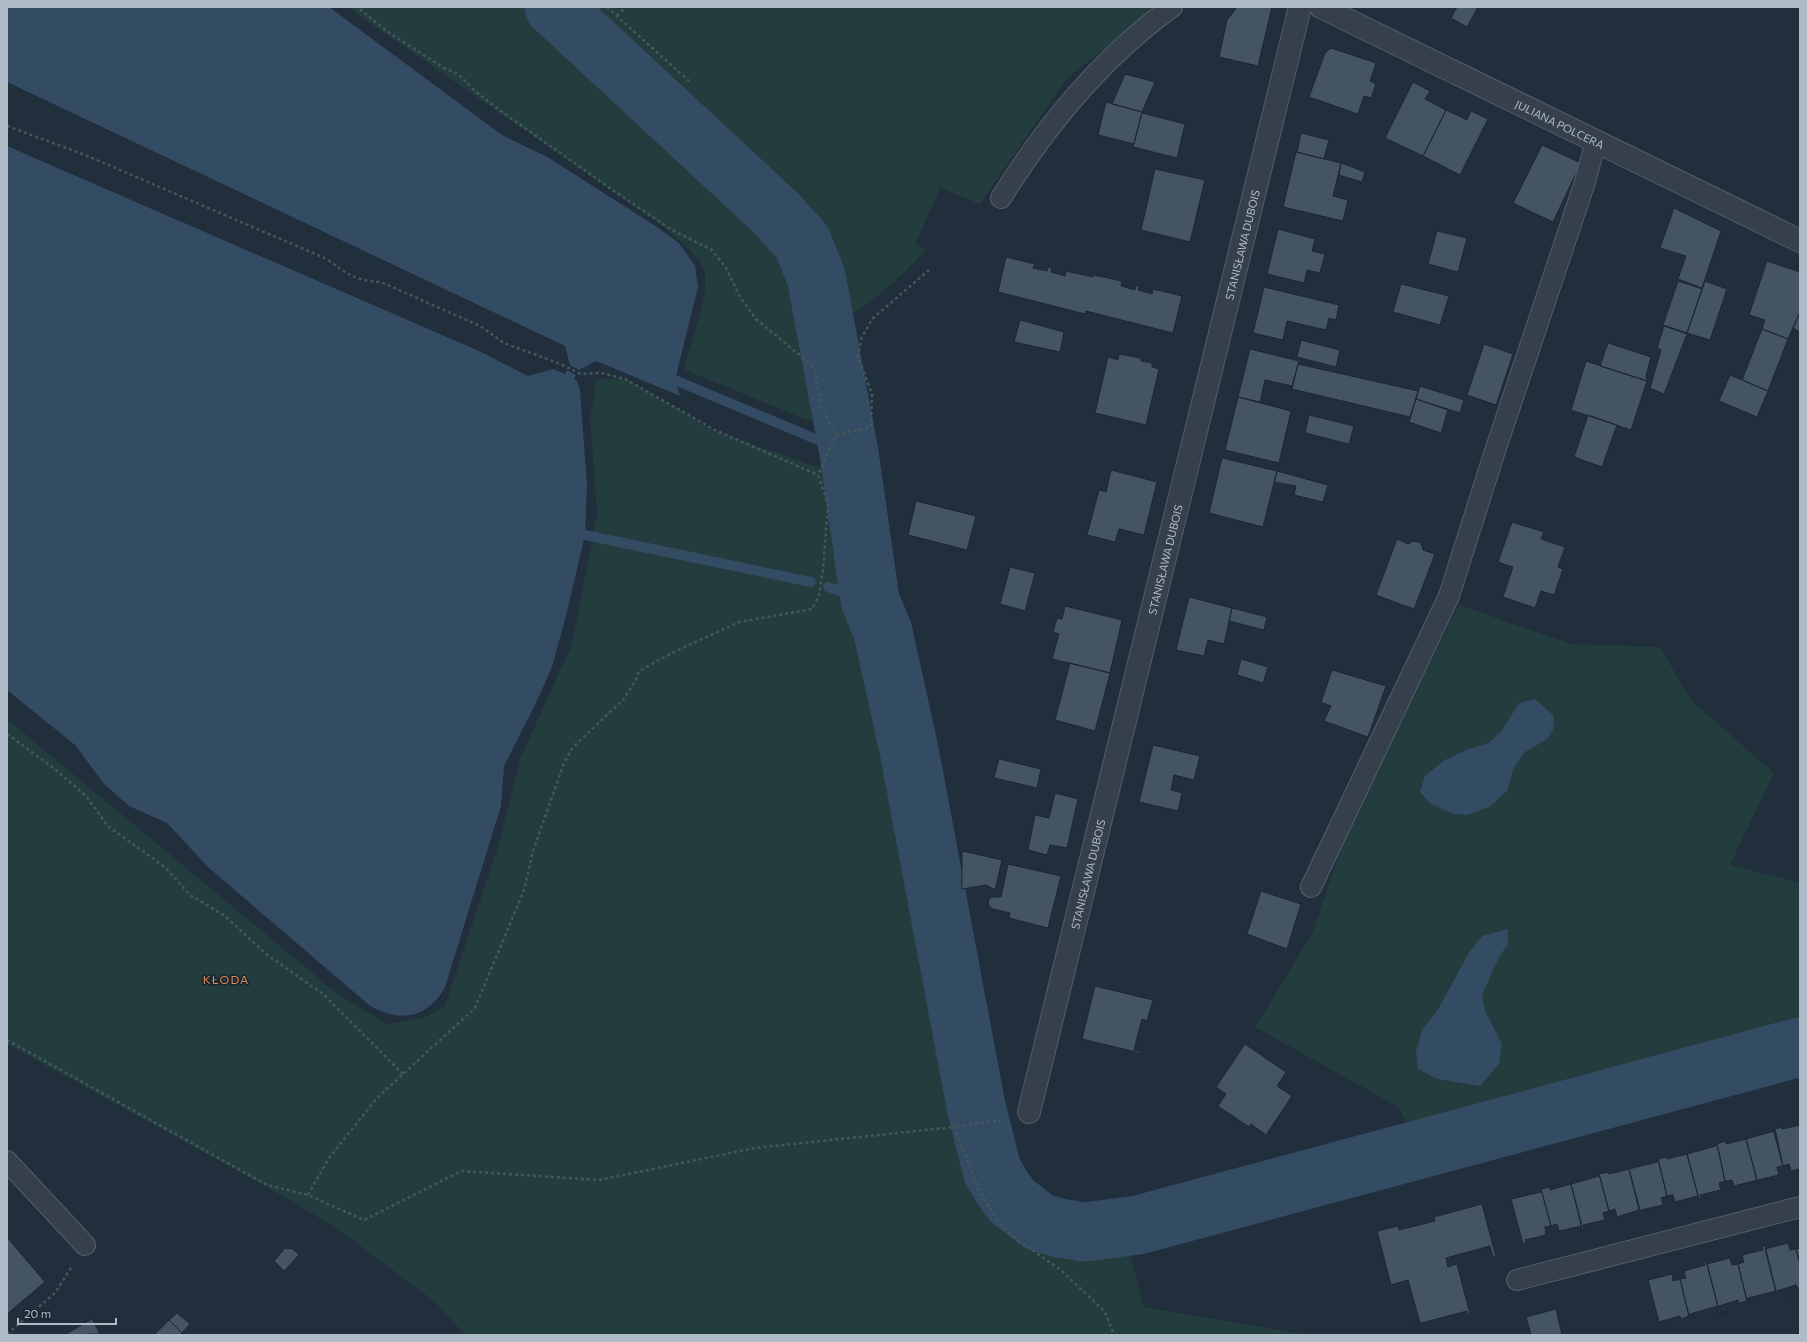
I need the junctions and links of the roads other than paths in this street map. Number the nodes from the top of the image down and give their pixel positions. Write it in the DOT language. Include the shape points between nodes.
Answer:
graph roads {
  1 [pos="1172,7"];
  2 [pos="1300,7"];
  3 [pos="1321,7"];
  4 [pos="1596,141"];
  5 [pos="1001,198"];
  6 [pos="1800,240"];
  7 [pos="1311,887"];
  8 [pos="1029,1112"];
  9 [pos="7,1161"];
  10 [pos="1800,1207"];
  11 [pos="85,1245"];
  12 [pos="1517,1280"];
  1 -- 5 [label="lane" via="1146,26 1084,84 1029,152"];
  2 -- 8 [label="street, STANISŁAWA DUBOIS"];
  3 -- 4 [label="street, JULIANA POLCERA"];
  4 -- 6 [label="street, JULIANA POLCERA"];
  4 -- 7 [label="lane" via="1584,185 1449,596"];
  9 -- 11 [label="lane"];
  10 -- 12 [label="lane"];
}
